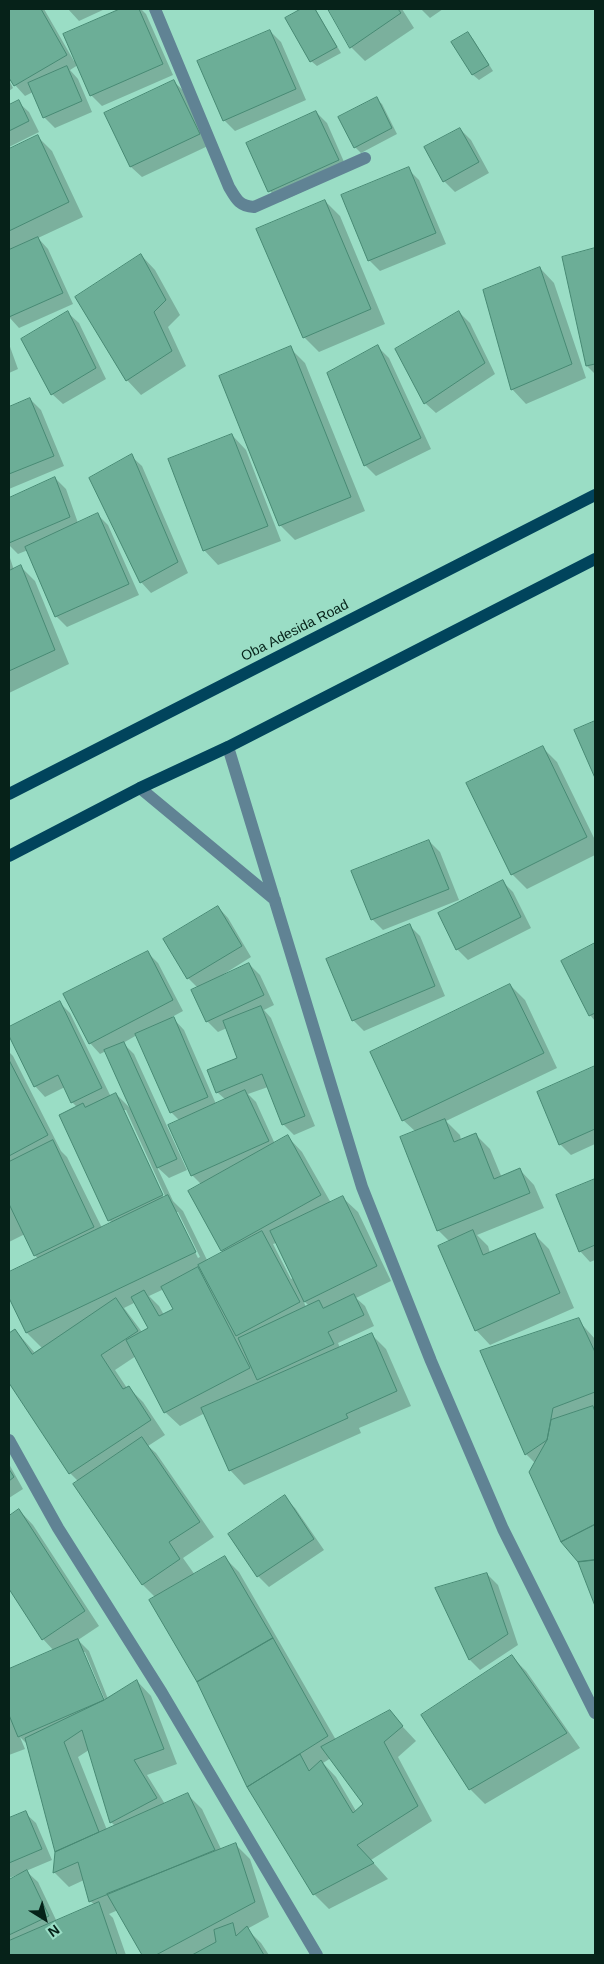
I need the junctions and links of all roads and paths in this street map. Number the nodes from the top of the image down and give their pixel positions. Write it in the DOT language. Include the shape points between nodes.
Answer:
graph roads {
  1 [pos="155,9"];
  2 [pos="366,158"];
  3 [pos="595,495"];
  4 [pos="595,559"];
  5 [pos="228,747"];
  6 [pos="140,788"];
  7 [pos="9,794"];
  8 [pos="9,856"];
  9 [pos="274,900"];
  10 [pos="9,1440"];
  11 [pos="595,1713"];
  12 [pos="316,1955"];
  1 -- 2 [label="street" via="228,188 243,207 254,207"];
  3 -- 7 [label="main road, Oba Adesida Road"];
  4 -- 5 [label="main road"];
  5 -- 6 [label="main road"];
  5 -- 9 [label="street"];
  6 -- 8 [label="main road"];
  6 -- 9 [label="street"];
  9 -- 11 [label="street" via="362,1187 431,1361 504,1529"];
  10 -- 12 [label="street" via="58,1528 162,1693"];
}
